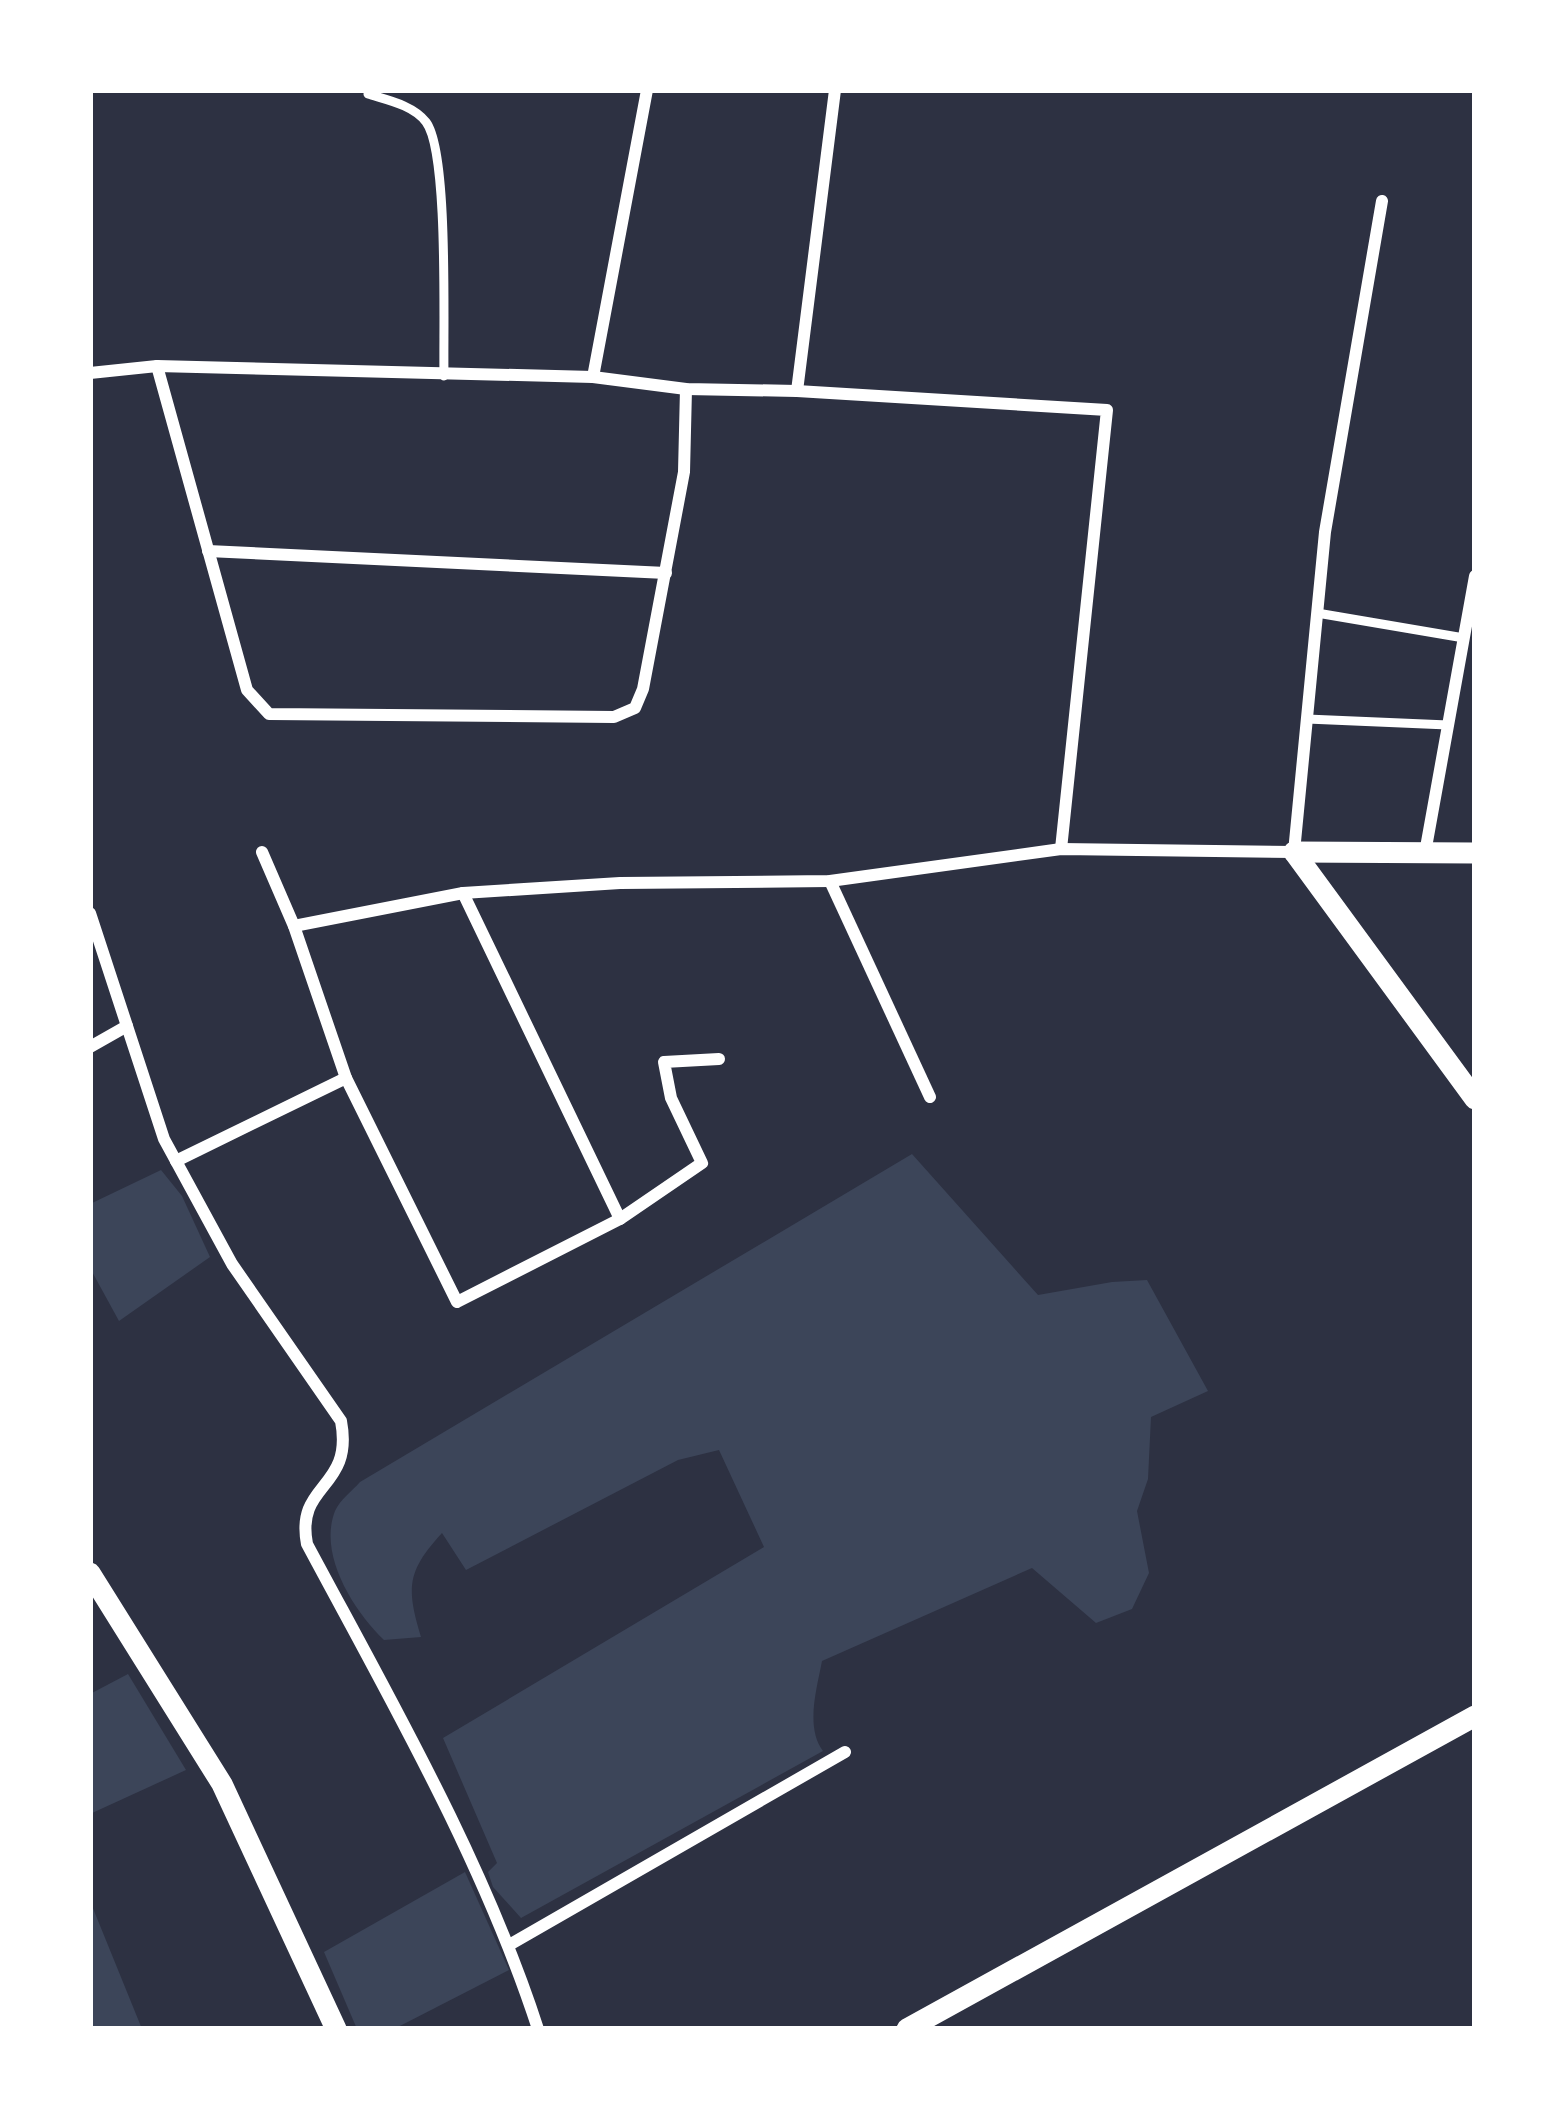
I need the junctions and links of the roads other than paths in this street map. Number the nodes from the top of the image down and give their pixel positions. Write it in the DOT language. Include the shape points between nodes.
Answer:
graph roads {
  1 [pos="646,90"];
  2 [pos="835,90"];
  3 [pos="368,94"];
  4 [pos="1382,201"];
  5 [pos="157,366"];
  6 [pos="90,373"];
  7 [pos="444,376"];
  8 [pos="593,377"];
  9 [pos="686,389"];
  10 [pos="796,391"];
  11 [pos="208,550"];
  12 [pos="666,573"];
  13 [pos="1475,576"];
  14 [pos="1317,613"];
  15 [pos="1464,638"];
  16 [pos="1307,719"];
  17 [pos="1448,725"];
  18 [pos="1061,849"];
  19 [pos="262,852"];
  20 [pos="1294,852"];
  21 [pos="1425,853"];
  22 [pos="1475,853"];
  23 [pos="830,881"];
  24 [pos="463,893"];
  25 [pos="90,913"];
  26 [pos="294,926"];
  27 [pos="127,1026"];
  28 [pos="90,1047"];
  29 [pos="719,1059"];
  30 [pos="346,1078"];
  31 [pos="930,1097"];
  32 [pos="1475,1100"];
  33 [pos="176,1161"];
  34 [pos="620,1219"];
  35 [pos="90,1573"];
  36 [pos="1475,1716"];
  37 [pos="845,1752"];
  38 [pos="508,1945"];
  39 [pos="336,2029"];
  40 [pos="538,2029"];
  41 [pos="907,2029"];
  1 -- 8 [label="street"];
  2 -- 10 [label="street"];
  3 -- 7 [label="lane" via="410,108 432,130"];
  4 -- 14 [label="street"];
  5 -- 6 [label="street"];
  5 -- 7 [label="street"];
  5 -- 11 [label="street"];
  7 -- 8 [label="street"];
  8 -- 9 [label="street"];
  9 -- 10 [label="street"];
  9 -- 12 [label="street" via="684,472"];
  10 -- 18 [label="street" via="1107,410"];
  11 -- 12 [label="street"];
  11 -- 12 [label="street" via="247,690 269,714 614,717 635,708 644,689"];
  13 -- 15 [label="street"];
  14 -- 15 [label="lane"];
  14 -- 16 [label="street"];
  15 -- 17 [label="street"];
  16 -- 17 [label="lane"];
  16 -- 20 [label="street"];
  17 -- 21 [label="street"];
  18 -- 20 [label="street"];
  18 -- 23 [label="street"];
  19 -- 26 [label="street"];
  20 -- 21 [label="street"];
  20 -- 32 [label="street"];
  21 -- 22 [label="street"];
  23 -- 24 [label="street"];
  23 -- 31 [label="street"];
  24 -- 26 [label="street"];
  24 -- 34 [label="street"];
  25 -- 27 [label="street"];
  26 -- 30 [label="street"];
  27 -- 28 [label="street"];
  27 -- 33 [label="street"];
  29 -- 34 [label="street" via="664,1062 671,1098 702,1163"];
  30 -- 33 [label="street"];
  30 -- 34 [label="street" via="457,1302"];
  33 -- 38 [label="street" via="232,1264 341,1421 346,1447 306,1508 307,1544"];
  35 -- 39 [label="street" via="221,1784"];
  36 -- 41 [label="street"];
  37 -- 38 [label="street"];
  38 -- 40 [label="street"];
}
